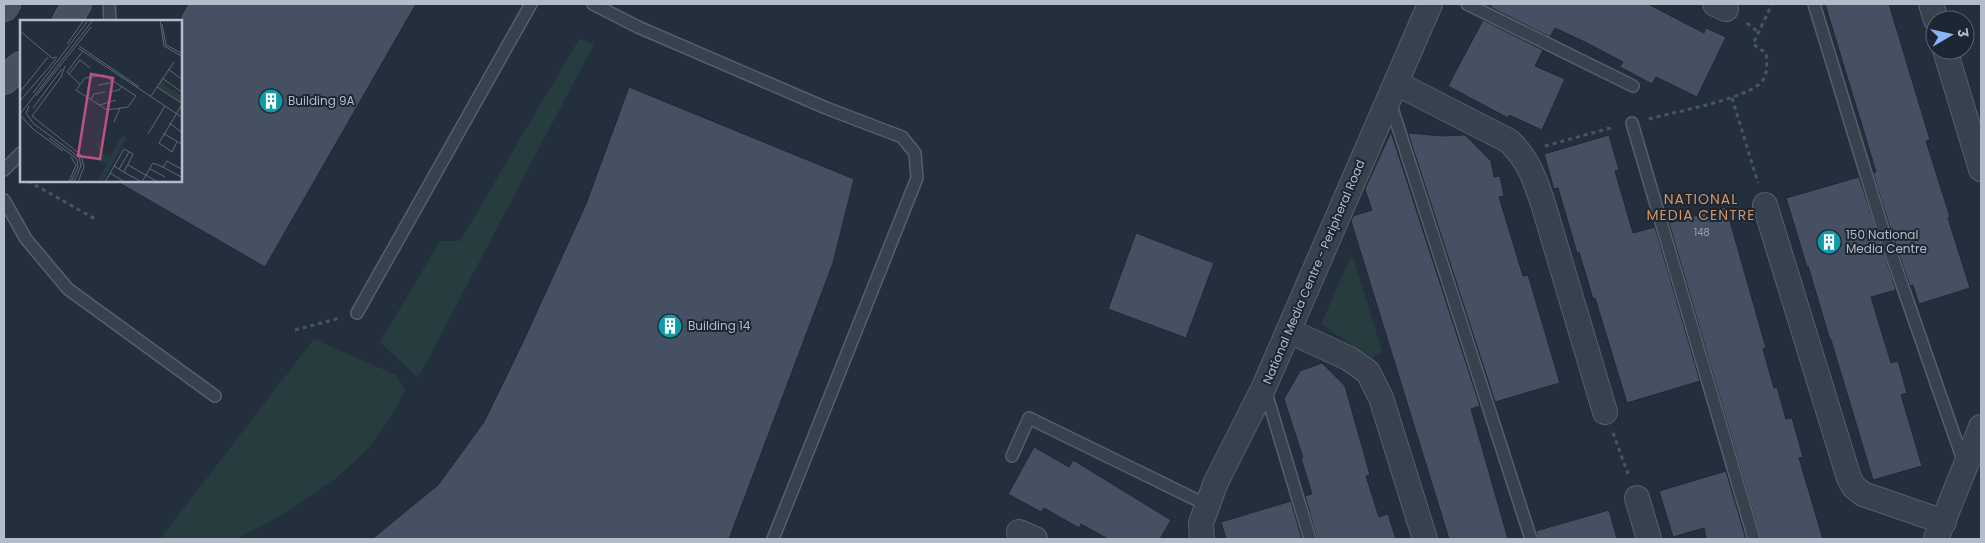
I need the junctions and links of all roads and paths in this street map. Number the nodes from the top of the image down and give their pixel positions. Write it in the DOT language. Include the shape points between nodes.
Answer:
graph roads {
  1 [pos="6,4"];
  2 [pos="77,4"];
  3 [pos="109,4"];
  4 [pos="531,4"];
  5 [pos="593,4"];
  6 [pos="1430,4"];
  7 [pos="1467,4"];
  8 [pos="1772,4"];
  9 [pos="1814,4"];
  10 [pos="4,7"];
  11 [pos="68,20"];
  12 [pos="110,20"];
  13 [pos="1948,60"];
  14 [pos="1633,86"];
  15 [pos="1393,91"];
  16 [pos="1732,98"];
  17 [pos="1632,123"];
  18 [pos="1521,152"];
  19 [pos="20,155"];
  20 [pos="1981,169"];
  21 [pos="4,170"];
  22 [pos="30,182"];
  23 [pos="4,200"];
  24 [pos="1765,206"];
  25 [pos="97,220"];
  26 [pos="357,313"];
  27 [pos="295,330"];
  28 [pos="1289,331"];
  29 [pos="1264,387"];
  30 [pos="215,396"];
  31 [pos="1605,412"];
  32 [pos="1981,427"];
  33 [pos="1012,456"];
  34 [pos="1966,467"];
  35 [pos="1637,498"];
  36 [pos="1208,505"];
  37 [pos="1940,530"];
  38 [pos="773,539"];
  39 [pos="1202,539"];
  40 [pos="1310,539"];
  41 [pos="1425,539"];
  42 [pos="1531,539"];
  43 [pos="1649,539"];
  44 [pos="1754,539"];
  1 -- 10 [label="street"];
  2 -- 11 [label="street"];
  3 -- 12 [label="lane"];
  4 -- 26 [label="lane"];
  5 -- 38 [label="lane" via="638,27 826,108 902,137 915,153 917,178"];
  6 -- 15 [label="street, National Media Centre - Peripheral Road"];
  7 -- 14 [label="lane"];
  8 -- 16 [label="path" via="1753,44 1766,53 1768,67 1763,80"];
  9 -- 34 [label="lane" via="1885,236"];
  13 -- 20 [label="street"];
  15 -- 18 [label="street" via="1509,140"];
  15 -- 28 [label="street, National Media Centre - Peripheral Road"];
  15 -- 42 [label="lane"];
  16 -- 17 [label="path"];
  16 -- 24 [label="path"];
  17 -- 18 [label="path"];
  17 -- 44 [label="lane"];
  18 -- 31 [label="street" via="1544,207"];
  19 -- 21 [label="lane"];
  22 -- 25 [label="path"];
  23 -- 30 [label="lane" via="26,239 68,289"];
  24 -- 37 [label="street" via="1849,478 1863,494"];
  26 -- 27 [label="path"];
  28 -- 29 [label="street, National Media Centre - Peripheral Road"];
  28 -- 41 [label="street" via="1348,358 1368,372 1381,398"];
  29 -- 36 [label="street, National Media Centre - Peripheral Road" via="1216,482"];
  29 -- 40 [label="lane"];
  31 -- 35 [label="path"];
  32 -- 34 [label="street"];
  33 -- 36 [label="lane" via="1029,418"];
  34 -- 37 [label="street"];
  35 -- 43 [label="street"];
  36 -- 39 [label="street, National Media Centre - Peripheral Road" via="1201,523"];
}
